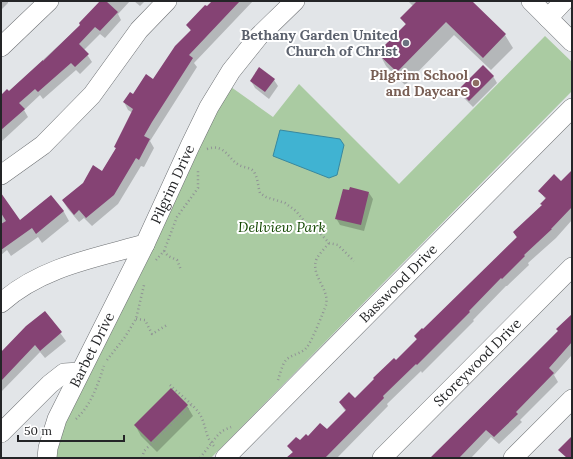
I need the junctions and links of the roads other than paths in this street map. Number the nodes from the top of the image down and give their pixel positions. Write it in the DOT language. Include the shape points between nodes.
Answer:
graph roads {
  1 [pos="49,1"];
  2 [pos="167,1"];
  3 [pos="295,1"];
  4 [pos="531,1"];
  5 [pos="564,1"];
  6 [pos="548,18"];
  7 [pos="572,42"];
  8 [pos="1,47"];
  9 [pos="572,108"];
  10 [pos="1,175"];
  11 [pos="145,244"];
  12 [pos="572,267"];
  13 [pos="1,303"];
  14 [pos="80,372"];
  15 [pos="572,398"];
  16 [pos="1,433"];
  17 [pos="220,453"];
  18 [pos="47,458"];
  19 [pos="382,458"];
  20 [pos="513,458"];
  1 -- 8 [label="street"];
  2 -- 10 [label="street" via="139,30 92,95 43,145"];
  3 -- 11 [label="street, Pilgrim Drive" via="259,36 230,71 190,146"];
  4 -- 6 [label="street"];
  5 -- 6 [label="street"];
  6 -- 7 [label="street"];
  9 -- 17 [label="street, Basswood Drive"];
  11 -- 13 [label="street" via="56,269 22,287"];
  11 -- 14 [label="street, Barbet Drive"];
  12 -- 19 [label="street, Storeywood Drive"];
  14 -- 16 [label="street" via="64,373"];
  14 -- 18 [label="street, Barbet Drive" via="57,419"];
  15 -- 20 [label="street"];
}
